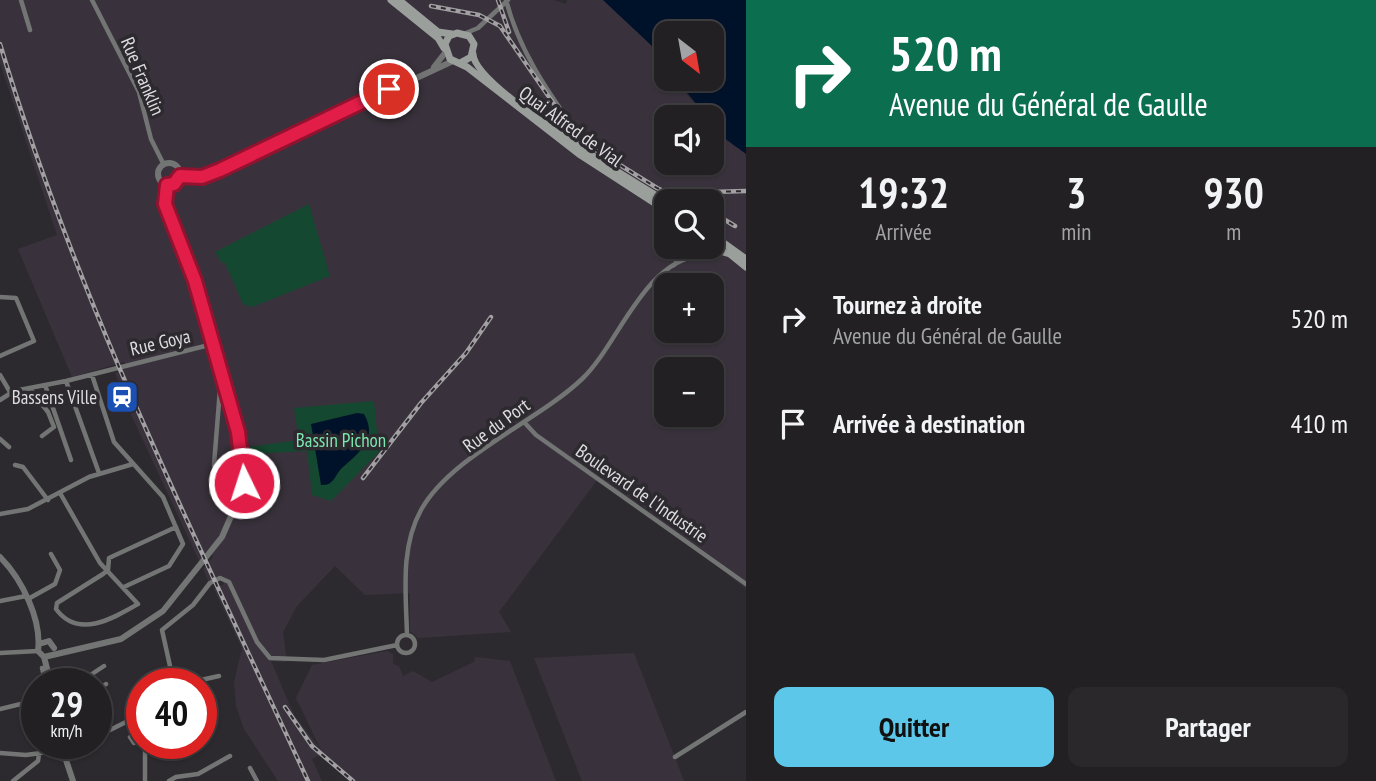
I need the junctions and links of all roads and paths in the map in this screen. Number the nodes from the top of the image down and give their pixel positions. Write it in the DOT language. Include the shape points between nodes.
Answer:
graph roads {
  1 [pos="21,0"];
  2 [pos="92,0"];
  3 [pos="391,0"];
  4 [pos="399,0"];
  5 [pos="507,1"];
  6 [pos="30,30"];
  7 [pos="465,33"];
  8 [pos="453,34"];
  9 [pos="444,51"];
  10 [pos="474,53"];
  11 [pos="456,62"];
  12 [pos="432,68"];
  13 [pos="575,130"];
  14 [pos="164,164"];
  15 [pos="180,176"];
  16 [pos="167,185"];
  17 [pos="654,194"];
  18 [pos="654,203"];
  19 [pos="724,243"];
  20 [pos="724,252"];
  21 [pos="679,259"];
  22 [pos="692,259"];
  23 [pos="746,259"];
  24 [pos="746,267"];
  25 [pos="671,268"];
  26 [pos="0,297"];
  27 [pos="213,344"];
  28 [pos="0,356"];
  29 [pos="0,374"];
  30 [pos="92,375"];
  31 [pos="66,381"];
  32 [pos="45,385"];
  33 [pos="224,385"];
  34 [pos="29,388"];
  35 [pos="10,392"];
  36 [pos="0,400"];
  37 [pos="219,405"];
  38 [pos="230,405"];
  39 [pos="524,422"];
  40 [pos="42,436"];
  41 [pos="0,439"];
  42 [pos="9,447"];
  43 [pos="71,460"];
  44 [pos="133,464"];
  45 [pos="15,465"];
  46 [pos="214,465"];
  47 [pos="99,472"];
  48 [pos="60,493"];
  49 [pos="48,500"];
  50 [pos="0,514"];
  51 [pos="176,527"];
  52 [pos="51,554"];
  53 [pos="0,557"];
  54 [pos="108,570"];
  55 [pos="746,584"];
  56 [pos="124,587"];
  57 [pos="27,598"];
  58 [pos="0,601"];
  59 [pos="407,635"];
  60 [pos="41,645"];
  61 [pos="397,645"];
  62 [pos="54,650"];
  63 [pos="0,653"];
  64 [pos="43,664"];
  65 [pos="104,666"];
  66 [pos="44,668"];
  67 [pos="49,668"];
  68 [pos="101,668"];
  69 [pos="170,668"];
  70 [pos="21,704"];
  71 [pos="0,709"];
  72 [pos="746,712"];
  73 [pos="0,753"];
  74 [pos="21,754"];
  75 [pos="230,757"];
  76 [pos="675,757"];
  77 [pos="38,759"];
  78 [pos="66,759"];
  79 [pos="145,759"];
  80 [pos="250,768"];
  81 [pos="194,778"];
  82 [pos="72,780"];
  83 [pos="13,781"];
  84 [pos="145,781"];
  85 [pos="169,781"];
  86 [pos="257,781"];
  1 -- 6 [label="street"];
  2 -- 14 [label="street, Rue Franklin" via="139,92 151,139"];
  3 -- 9 [label="main road" via="438,38"];
  4 -- 8 [label="main road" via="439,32"];
  5 -- 7 [label="street" via="478,28"];
  5 -- 13 [label="street" via="519,41"];
  7 -- 8 [label="main road"];
  7 -- 10 [label="main road" via="472,40"];
  8 -- 9 [label="main road"];
  9 -- 11 [label="main road"];
  9 -- 12 [label="street"];
  10 -- 11 [label="main road" via="468,60"];
  10 -- 17 [label="main road, Quai Alfred de Vial" via="479,69 536,116"];
  11 -- 12 [label="street"];
  11 -- 18 [label="main road, Quai Alfred de Vial" via="579,154"];
  12 -- 15 [label="street" via="220,170 202,177"];
  14 -- 15 [label="street" via="174,164"];
  14 -- 16 [label="street" via="158,176"];
  15 -- 16 [label="street"];
  16 -- 27 [label="street" via="165,204 189,263"];
  19 -- 23 [label="main road"];
  20 -- 24 [label="main road"];
  21 -- 25 [label="street, Rue du Port"];
  22 -- 25 [label="street, Rue du Port"];
  25 -- 39 [label="street, Rue du Port" via="646,289 582,379"];
  26 -- 28 [label="street" via="16,298 34,341"];
  27 -- 30 [label="street, Rue Goya"];
  27 -- 33 [label="street"];
  29 -- 35 [label="street"];
  30 -- 31 [label="street, Rue Goya"];
  30 -- 44 [label="street" via="114,442"];
  31 -- 32 [label="street, Rue Goya"];
  31 -- 47 [label="street"];
  32 -- 34 [label="street, Rue Goya"];
  32 -- 43 [label="street"];
  33 -- 37 [label="street"];
  33 -- 38 [label="street"];
  34 -- 35 [label="street, Rue Goya"];
  34 -- 40 [label="street" via="54,427"];
  35 -- 36 [label="street"];
  37 -- 38 [label="street"];
  37 -- 46 [label="street"];
  38 -- 62 [label="street" via="244,472 230,524 163,611 121,639"];
  39 -- 55 [label="street, Boulevard de l'Industrie"];
  39 -- 59 [label="street, Rue du Port" via="453,474 423,506 406,556"];
  41 -- 42 [label="street"];
  44 -- 47 [label="street"];
  44 -- 51 [label="street" via="163,497"];
  45 -- 49 [label="street" via="23,467"];
  47 -- 48 [label="street"];
  48 -- 49 [label="street"];
  48 -- 54 [label="street"];
  49 -- 50 [label="street"];
  51 -- 54 [label="street" via="109,558"];
  51 -- 56 [label="street" via="183,544 173,563"];
  52 -- 57 [label="street" via="60,570 55,584"];
  53 -- 57 [label="street"];
  54 -- 56 [label="street"];
  54 -- 56 [label="street" via="57,603 64,620 78,626 117,617 138,604"];
  57 -- 58 [label="street"];
  57 -- 60 [label="street"];
  59 -- 61 [label="street" via="399,638"];
  59 -- 61 [label="street" via="414,640 413,649 405,653"];
  60 -- 62 [label="street"];
  60 -- 63 [label="street"];
  60 -- 64 [label="street"];
  61 -- 69 [label="street" via="324,660 270,657 257,642 229,582 220,578 209,583 194,605 162,630"];
  62 -- 64 [label="street"];
  62 -- 67 [label="street"];
  64 -- 66 [label="street"];
  65 -- 68 [label="street"];
  70 -- 71 [label="street"];
  72 -- 76 [label="street"];
  73 -- 74 [label="street"];
  75 -- 81 [label="street"];
  77 -- 83 [label="street"];
  78 -- 82 [label="street"];
  79 -- 84 [label="street"];
  80 -- 86 [label="street"];
  81 -- 85 [label="street"];
}
